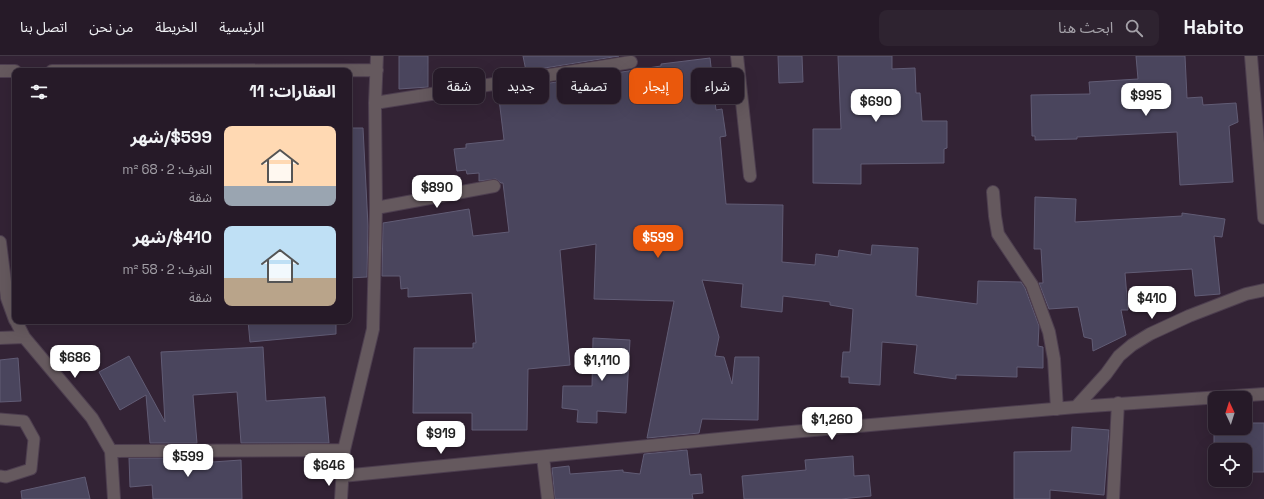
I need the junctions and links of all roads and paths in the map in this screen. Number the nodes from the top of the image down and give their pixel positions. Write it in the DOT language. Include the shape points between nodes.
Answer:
graph roads {
  1 [pos="377,56"];
  2 [pos="737,56"];
  3 [pos="1251,56"];
  4 [pos="632,62"];
  5 [pos="352,70"];
  6 [pos="377,70"];
  7 [pos="0,71"];
  8 [pos="12,71"];
  9 [pos="375,103"];
  10 [pos="750,176"];
  11 [pos="494,186"];
  12 [pos="993,192"];
  13 [pos="376,208"];
  14 [pos="1264,218"];
  15 [pos="0,242"];
  16 [pos="1264,290"];
  17 [pos="12,311"];
  18 [pos="17,324"];
  19 [pos="24,337"];
  20 [pos="0,338"];
  21 [pos="1264,394"];
  22 [pos="1118,403"];
  23 [pos="1076,407"];
  24 [pos="1057,409"];
  25 [pos="0,420"];
  26 [pos="344,450"];
  27 [pos="111,452"];
  28 [pos="544,457"];
  29 [pos="0,476"];
  30 [pos="342,476"];
  31 [pos="114,499"];
  32 [pos="341,499"];
  33 [pos="548,499"];
  34 [pos="1113,499"];
  1 -- 6 [label="street"];
  2 -- 10 [label="street"];
  3 -- 14 [label="street"];
  4 -- 9 [label="street"];
  5 -- 6 [label="street"];
  6 -- 9 [label="street"];
  7 -- 8 [label="street"];
  9 -- 13 [label="street"];
  11 -- 13 [label="street"];
  12 -- 24 [label="street" via="998,234 1032,285 1049,332 1054,359"];
  13 -- 26 [label="street" via="373,329"];
  15 -- 17 [label="street"];
  16 -- 23 [label="street" via="1246,294 1189,316 1132,345 1119,356"];
  18 -- 19 [label="street"];
  19 -- 20 [label="street"];
  19 -- 27 [label="street" via="92,418"];
  21 -- 22 [label="street"];
  22 -- 23 [label="street"];
  22 -- 34 [label="street"];
  23 -- 24 [label="street"];
  24 -- 28 [label="street"];
  25 -- 29 [label="lane" via="24,421 34,439 31,469"];
  26 -- 27 [label="street"];
  26 -- 30 [label="street"];
  27 -- 31 [label="street"];
  28 -- 30 [label="street"];
  28 -- 33 [label="street"];
  30 -- 32 [label="street"];
}
